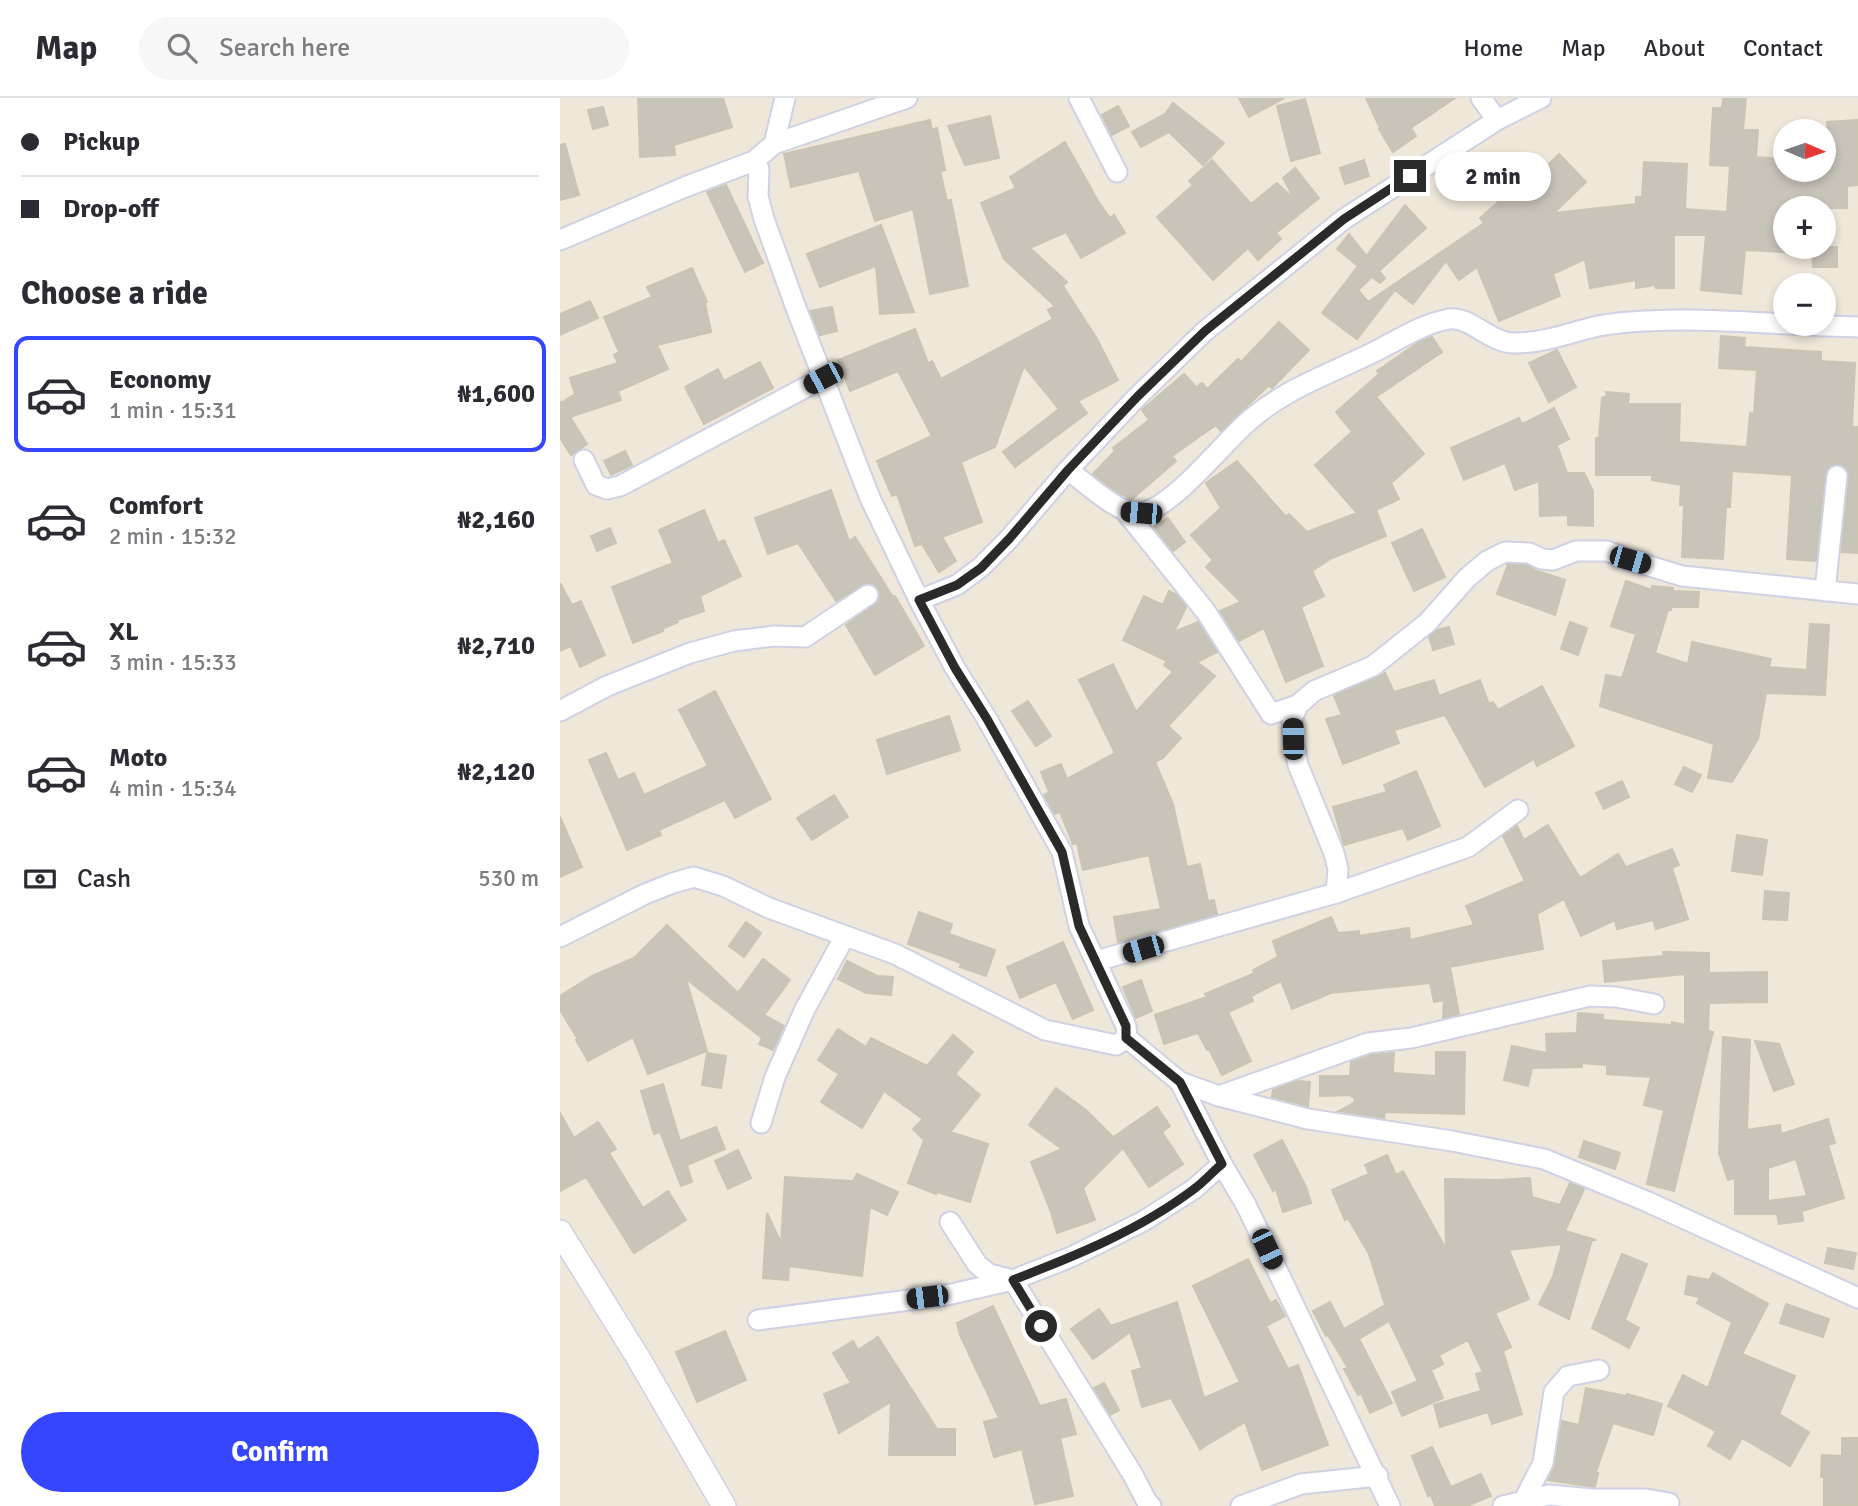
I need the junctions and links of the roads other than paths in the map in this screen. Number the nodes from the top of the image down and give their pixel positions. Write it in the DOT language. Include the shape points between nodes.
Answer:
graph roads {
  1 [pos="785,98"];
  2 [pos="907,98"];
  3 [pos="1079,98"];
  4 [pos="1481,98"];
  5 [pos="1541,98"];
  6 [pos="1497,120"];
  7 [pos="775,144"];
  8 [pos="754,161"];
  9 [pos="1117,172"];
  10 [pos="560,240"];
  11 [pos="1858,327"];
  12 [pos="823,378"];
  13 [pos="584,460"];
  14 [pos="1068,470"];
  15 [pos="1837,476"];
  16 [pos="1126,512"];
  17 [pos="1825,591"];
  18 [pos="1858,594"];
  19 [pos="868,595"];
  20 [pos="919,600"];
  21 [pos="1298,705"];
  22 [pos="560,712"];
  23 [pos="1518,810"];
  24 [pos="1336,893"];
  25 [pos="845,936"];
  26 [pos="560,937"];
  27 [pos="1096,961"];
  28 [pos="1654,1004"];
  29 [pos="1126,1038"];
  30 [pos="1180,1082"];
  31 [pos="1219,1096"];
  32 [pos="761,1123"];
  33 [pos="1222,1164"];
  34 [pos="950,1222"];
  35 [pos="560,1232"];
  36 [pos="1013,1280"];
  37 [pos="1858,1298"];
  38 [pos="758,1320"];
  39 [pos="1599,1370"];
  40 [pos="1378,1476"];
  41 [pos="1524,1500"];
  42 [pos="1669,1503"];
  43 [pos="724,1506"];
  44 [pos="1151,1506"];
  45 [pos="1241,1506"];
  46 [pos="1390,1506"];
  47 [pos="1503,1506"];
  1 -- 7 [label="street"];
  2 -- 7 [label="street"];
  3 -- 9 [label="street"];
  4 -- 6 [label="street"];
  5 -- 6 [label="street"];
  6 -- 14 [label="street" via="1344,219 1205,331"];
  7 -- 8 [label="street"];
  8 -- 10 [label="street"];
  8 -- 12 [label="street" via="765,219"];
  11 -- 16 [label="street" via="1647,321 1598,326 1516,344 1498,342 1475,326 1452,318 1423,326 1301,387 1251,418 1156,509"];
  12 -- 13 [label="street" via="620,486 596,485"];
  12 -- 20 [label="street" via="870,498"];
  14 -- 16 [label="street"];
  14 -- 20 [label="street" via="981,568 957,585"];
  15 -- 17 [label="street"];
  16 -- 21 [label="street" via="1206,612 1271,715"];
  17 -- 18 [label="street"];
  17 -- 21 [label="street" via="1682,576 1607,551 1576,551 1553,560 1505,552 1467,578 1427,622 1373,666 1314,691"];
  19 -- 22 [label="street" via="806,637 734,641 690,653 607,686"];
  20 -- 27 [label="street" via="1062,852 1079,926"];
  21 -- 24 [label="street" via="1292,719 1298,765 1334,853"];
  23 -- 24 [label="street" via="1468,847"];
  24 -- 27 [label="street"];
  25 -- 26 [label="street" via="694,877 645,894"];
  25 -- 29 [label="street" via="895,954 1045,1030 1116,1045"];
  25 -- 32 [label="street" via="804,1009"];
  27 -- 29 [label="street" via="1126,1026"];
  28 -- 31 [label="street" via="1590,996 1438,1032 1368,1043"];
  29 -- 30 [label="street"];
  30 -- 31 [label="street"];
  30 -- 33 [label="street"];
  31 -- 37 [label="street" via="1308,1119 1544,1159"];
  33 -- 36 [label="street" via="1194,1189 1142,1222"];
  33 -- 40 [label="street"];
  34 -- 36 [label="street" via="977,1265 989,1274"];
  35 -- 43 [label="street"];
  36 -- 38 [label="street" via="947,1294"];
  36 -- 44 [label="street"];
  39 -- 41 [label="street" via="1568,1377 1554,1392 1543,1463"];
  40 -- 45 [label="street" via="1301,1484"];
  40 -- 46 [label="street"];
  41 -- 42 [label="street" via="1549,1495"];
  41 -- 47 [label="street"];
}
